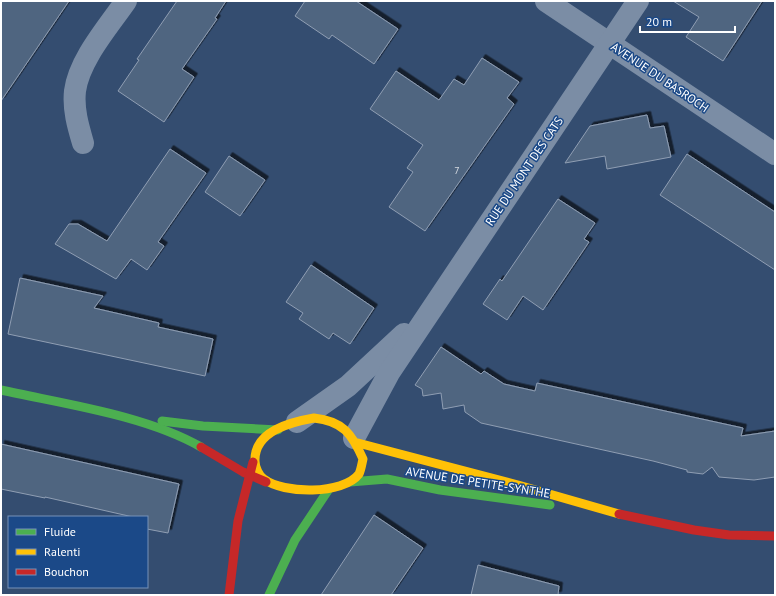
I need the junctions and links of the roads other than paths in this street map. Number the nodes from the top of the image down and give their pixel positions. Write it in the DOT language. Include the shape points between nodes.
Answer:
graph roads {
  1 [pos="126,1"];
  2 [pos="546,1"];
  3 [pos="638,1"];
  4 [pos="609,43"];
  5 [pos="83,142"];
  6 [pos="775,154"];
  7 [pos="438,299"];
  8 [pos="1,390"];
  9 [pos="109,415"];
  10 [pos="288,426"];
  11 [pos="356,441"];
  12 [pos="255,455"];
  13 [pos="250,476"];
  14 [pos="350,482"];
  15 [pos="272,484"];
  16 [pos="329,490"];
  17 [pos="603,511"];
  18 [pos="775,536"];
  19 [pos="229,595"];
  20 [pos="269,595"];
  1 -- 5 [label="street" via="79,74 75,108"];
  2 -- 4 [label="street, AVENUE DU BASROCH"];
  3 -- 4 [label="street, RUE DU MONT DES CATS"];
  4 -- 6 [label="street, AVENUE DU BASROCH"];
  4 -- 7 [label="street, RUE DU MONT DES CATS"];
  7 -- 10 [label="street, RUE DU MONT DES CATS" via="362,374"];
  7 -- 11 [label="street, RUE DU MONT DES CATS" via="389,373"];
  8 -- 9 [label="street"];
  9 -- 10 [label="street" via="203,426"];
  9 -- 13 [label="street" via="188,440"];
  10 -- 11 [label="street" via="314,418 330,420 341,426"];
  10 -- 12 [label="street" via="263,439 258,444"];
  11 -- 14 [label="street" via="362,452 363,461"];
  11 -- 17 [label="street, AVENUE DE PETITE-SYNTHE"];
  12 -- 13 [label="street"];
  12 -- 15 [label="street" via="258,475"];
  13 -- 15 [label="street"];
  13 -- 19 [label="street" via="238,521"];
  14 -- 16 [label="street"];
  14 -- 17 [label="street, AVENUE DE PETITE-SYNTHE" via="387,479 440,490"];
  15 -- 16 [label="street" via="306,490"];
  16 -- 20 [label="street" via="296,538"];
  17 -- 18 [label="street, AVENUE DE PETITE-SYNTHE" via="729,535"];
}
